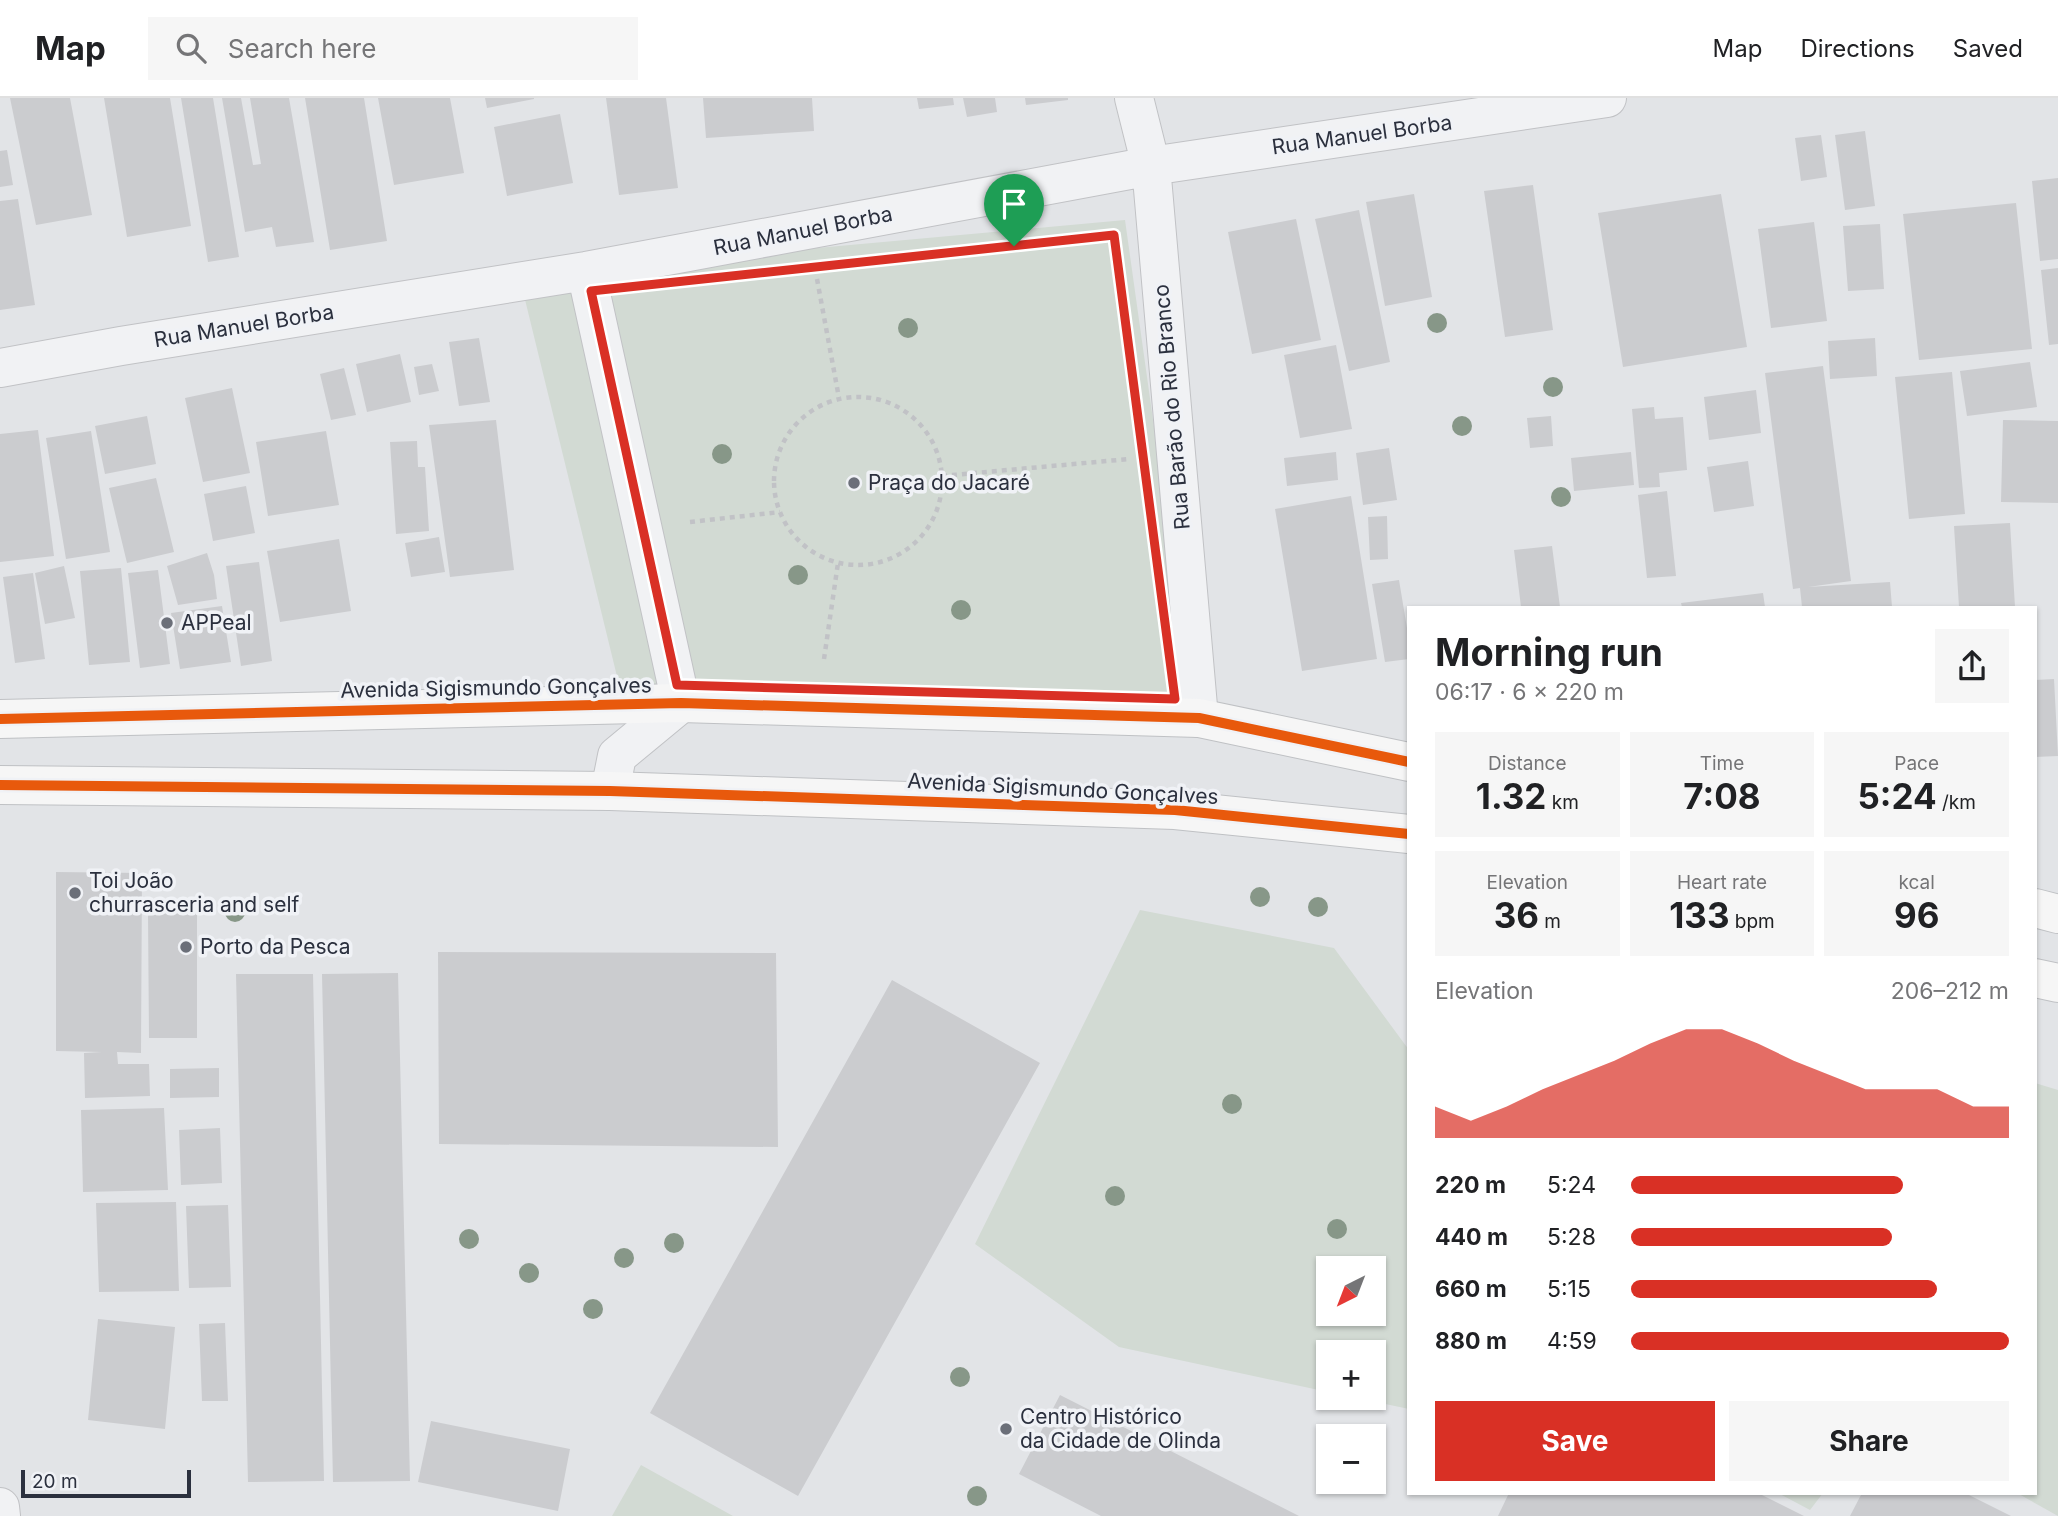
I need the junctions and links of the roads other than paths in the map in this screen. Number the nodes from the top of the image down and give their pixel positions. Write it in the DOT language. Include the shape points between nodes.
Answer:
graph roads {
  1 [pos="1134,98"];
  2 [pos="1607,98"];
  3 [pos="1151,166"];
  4 [pos="586,271"];
  5 [pos="0,368"];
  6 [pos="681,703"];
  7 [pos="1199,718"];
  8 [pos="0,719"];
  9 [pos="1407,762"];
  10 [pos="0,785"];
  11 [pos="610,791"];
  12 [pos="1407,834"];
  13 [pos="2037,909"];
  14 [pos="2058,914"];
  15 [pos="2037,978"];
  16 [pos="2058,983"];
  17 [pos="0,1507"];
  18 [pos="1,1516"];
  1 -- 3 [label="street, Rua Barão do Rio Branco"];
  2 -- 3 [label="street, Rua Manuel Borba"];
  3 -- 4 [label="street, Rua Manuel Borba"];
  3 -- 7 [label="street, Rua Barão do Rio Branco"];
  4 -- 5 [label="street, Rua Manuel Borba"];
  4 -- 6 [label="street"];
  6 -- 7 [label="main road, Avenida Sigismundo Gonçalves"];
  6 -- 8 [label="main road, Avenida Sigismundo Gonçalves"];
  6 -- 11 [label="street" via="617,756"];
  7 -- 9 [label="main road, Avenida Sigismundo Gonçalves"];
  10 -- 11 [label="main road, Avenida Sigismundo Gonçalves"];
  11 -- 12 [label="main road, Avenida Sigismundo Gonçalves" via="1175,810"];
  13 -- 14 [label="main road"];
  15 -- 16 [label="main road"];
  17 -- 18 [label="street"];
}
